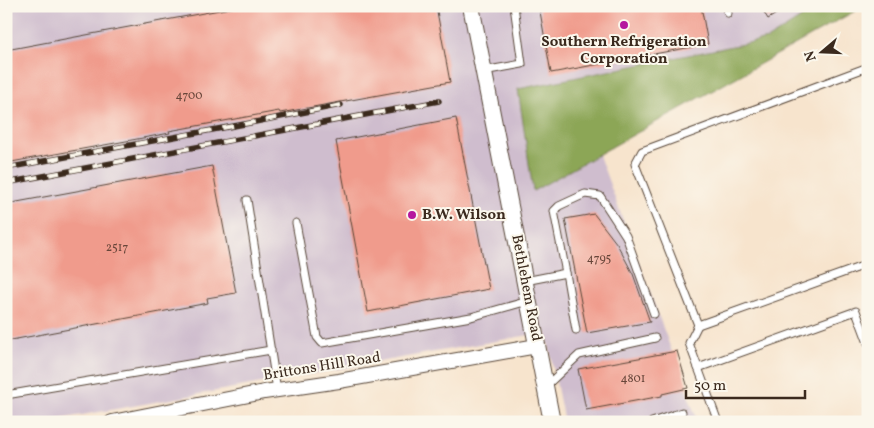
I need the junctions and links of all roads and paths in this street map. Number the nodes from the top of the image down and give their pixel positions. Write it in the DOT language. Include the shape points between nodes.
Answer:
graph roads {
  1 [pos="471,6"];
  2 [pos="514,6"];
  3 [pos="868,67"];
  4 [pos="483,71"];
  5 [pos="247,200"];
  6 [pos="296,223"];
  7 [pos="868,264"];
  8 [pos="566,273"];
  9 [pos="524,282"];
  10 [pos="528,301"];
  11 [pos="654,314"];
  12 [pos="698,325"];
  13 [pos="576,330"];
  14 [pos="655,338"];
  15 [pos="868,343"];
  16 [pos="537,346"];
  17 [pos="271,350"];
  18 [pos="698,368"];
  19 [pos="545,387"];
  20 [pos="277,390"];
  21 [pos="6,395"];
  22 [pos="682,412"];
  23 [pos="112,422"];
  24 [pos="552,422"];
  25 [pos="652,422"];
  26 [pos="718,422"];
  1 -- 4 [label="street, Bethlehem Road"];
  2 -- 4 [label="lane" via="522,64"];
  3 -- 12 [label="lane" via="642,151 635,164"];
  4 -- 9 [label="street, Bethlehem Road"];
  5 -- 17 [label="lane"];
  6 -- 10 [label="lane" via="317,337 322,343 471,316"];
  7 -- 12 [label="lane"];
  8 -- 9 [label="lane"];
  8 -- 11 [label="lane" via="554,211 585,194 600,196 626,236"];
  8 -- 13 [label="lane"];
  9 -- 10 [label="street, Bethlehem Road"];
  10 -- 16 [label="street, Bethlehem Road"];
  12 -- 18 [label="lane" via="689,343"];
  14 -- 19 [label="lane" via="579,355"];
  15 -- 18 [label="lane" via="856,311"];
  16 -- 19 [label="street, Bethlehem Road"];
  16 -- 20 [label="street, Brittons Hill Road"];
  17 -- 20 [label="lane"];
  17 -- 21 [label="lane"];
  18 -- 26 [label="lane"];
  19 -- 24 [label="street, Bethlehem Road"];
  20 -- 23 [label="street, Brittons Hill Road"];
  22 -- 25 [label="lane"];
}
